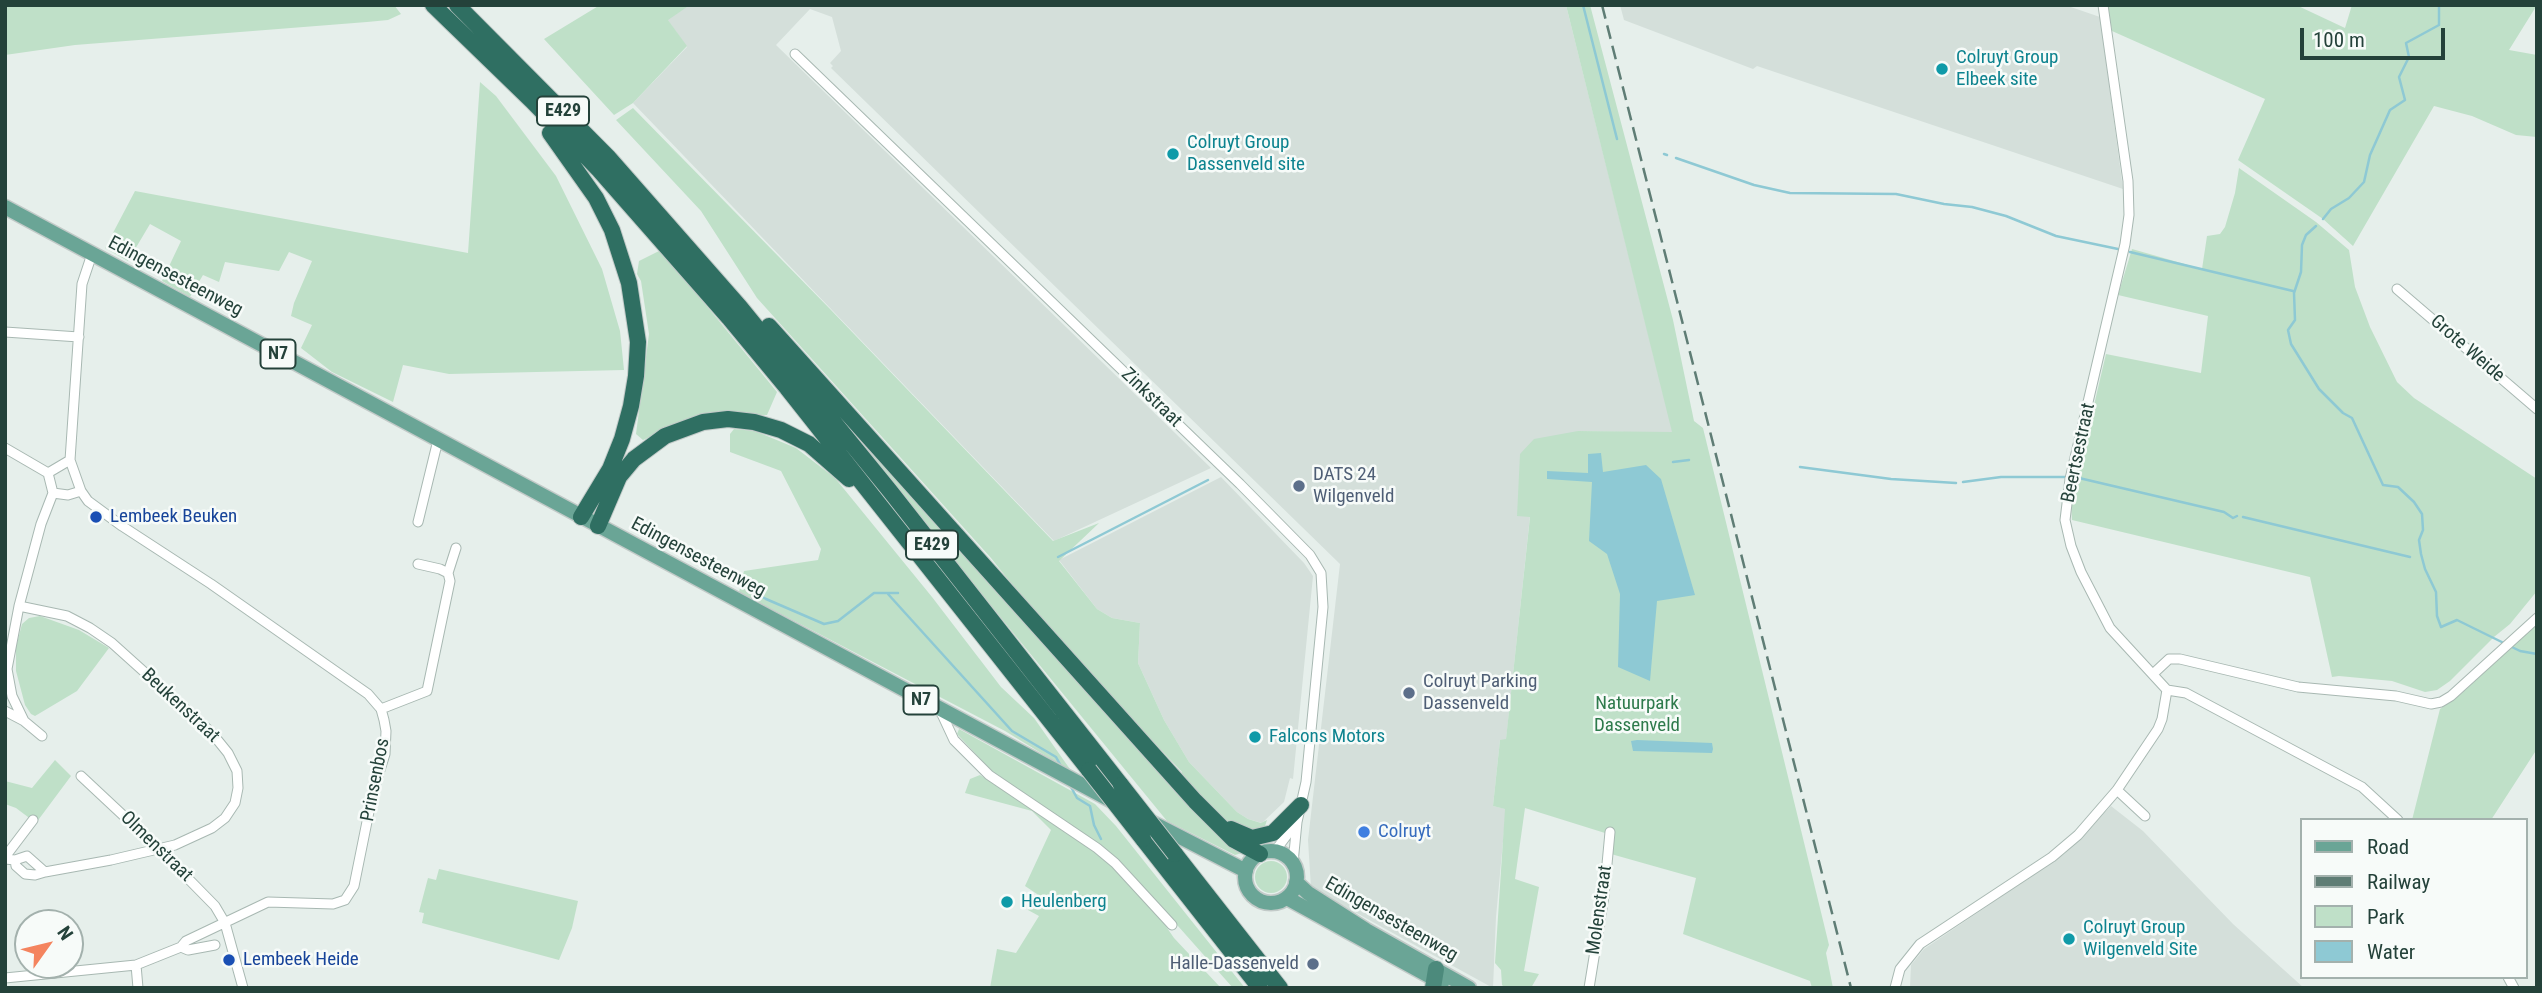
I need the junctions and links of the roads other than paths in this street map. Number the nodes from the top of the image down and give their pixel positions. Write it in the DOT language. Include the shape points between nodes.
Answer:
graph roads {
  1 [pos="433,5"];
  2 [pos="457,5"];
  3 [pos="2103,5"];
  4 [pos="795,54"];
  5 [pos="532,101"];
  6 [pos="5,207"];
  7 [pos="92,254"];
  8 [pos="2397,289"];
  9 [pos="740,307"];
  10 [pos="5,332"];
  11 [pos="79,337"];
  12 [pos="2537,409"];
  13 [pos="438,440"];
  14 [pos="5,448"];
  15 [pos="70,460"];
  16 [pos="48,473"];
  17 [pos="81,491"];
  18 [pos="53,493"];
  19 [pos="878,502"];
  20 [pos="581,517"];
  21 [pos="418,522"];
  22 [pos="598,526"];
  23 [pos="456,548"];
  24 [pos="418,564"];
  25 [pos="448,573"];
  26 [pos="19,606"];
  27 [pos="2537,618"];
  28 [pos="2154,673"];
  29 [pos="2168,690"];
  30 [pos="12,696"];
  31 [pos="5,704"];
  32 [pos="381,709"];
  33 [pos="940,710"];
  34 [pos="5,711"];
  35 [pos="24,721"];
  36 [pos="42,736"];
  37 [pos="81,776"];
  38 [pos="2117,790"];
  39 [pos="1301,805"];
  40 [pos="2145,816"];
  41 [pos="2396,818"];
  42 [pos="33,820"];
  43 [pos="1217,822"];
  44 [pos="1297,822"];
  45 [pos="1610,832"];
  46 [pos="175,845"];
  47 [pos="159,848"];
  48 [pos="1268,853"];
  49 [pos="9,859"];
  50 [pos="172,861"];
  51 [pos="1293,863"];
  52 [pos="1246,871"];
  53 [pos="46,872"];
  54 [pos="1296,882"];
  55 [pos="1287,898"];
  56 [pos="225,923"];
  57 [pos="1172,925"];
  58 [pos="215,946"];
  59 [pos="181,947"];
  60 [pos="136,965"];
  61 [pos="5,978"];
  62 [pos="1439,981"];
  63 [pos="138,988"];
  64 [pos="243,988"];
  65 [pos="1261,988"];
  66 [pos="1279,988"];
  67 [pos="1469,988"];
  68 [pos="1589,988"];
  69 [pos="1895,988"];
  1 -- 5 [label="highway, E429"];
  2 -- 9 [label="highway, E429" via="609,158"];
  3 -- 28 [label="street, Beertsestraat" via="2129,215 2070,479 2065,520 2081,572 2110,628"];
  4 -- 39 [label="street, Zinkstraat" via="1310,555 1321,573 1323,607"];
  5 -- 19 [label="highway, E429" via="661,240"];
  5 -- 20 [label="highway" via="612,230 629,283 638,342 628,417 610,469"];
  6 -- 7 [label="main road, Edingensesteenweg / N7"];
  7 -- 11 [label="street, Prinsenbos" via="82,284"];
  7 -- 13 [label="main road, Edingensesteenweg / N7"];
  8 -- 12 [label="street, Grote Weide"];
  9 -- 43 [label="highway" via="761,316"];
  9 -- 66 [label="highway, E429, bridge"];
  10 -- 11 [label="street"];
  11 -- 15 [label="street, Prinsenbos"];
  13 -- 20 [label="main road, Edingensesteenweg / N7"];
  13 -- 21 [label="street"];
  14 -- 16 [label="street"];
  15 -- 16 [label="street"];
  15 -- 17 [label="street, Prinsenbos"];
  16 -- 18 [label="street"];
  17 -- 18 [label="street"];
  17 -- 32 [label="street, Prinsenbos" via="122,526 368,694"];
  18 -- 26 [label="street"];
  19 -- 22 [label="highway" via="809,444 767,426 728,419 682,428 648,447 620,477"];
  19 -- 65 [label="highway, E429, bridge"];
  20 -- 22 [label="main road, Edingensesteenweg / N7"];
  22 -- 33 [label="main road, Edingensesteenweg / N7"];
  23 -- 25 [label="street"];
  24 -- 25 [label="street"];
  25 -- 32 [label="street" via="427,691"];
  26 -- 30 [label="street" via="7,669"];
  26 -- 46 [label="street, Beukenstraat" via="67,616 112,643 211,732 228,753 237,771 235,803 212,828"];
  27 -- 28 [label="street" via="2451,696 2431,704 2298,687 2180,659 2169,659"];
  28 -- 29 [label="street, Beertsestraat"];
  29 -- 38 [label="street" via="2158,729"];
  29 -- 41 [label="street" via="2186,692 2362,787"];
  30 -- 31 [label="street"];
  30 -- 35 [label="street"];
  32 -- 56 [label="street, Prinsenbos" via="386,731 384,754 354,886 345,900 333,904 268,902"];
  33 -- 52 [label="main road, Edingensesteenweg / N7"];
  33 -- 57 [label="street" via="954,740 989,775 1097,848"];
  34 -- 35 [label="street"];
  35 -- 36 [label="street"];
  37 -- 47 [label="street, Olmenstraat"];
  38 -- 40 [label="street"];
  38 -- 69 [label="street" via="2052,857 1920,944 1900,969"];
  39 -- 43 [label="highway" via="1281,826 1263,836 1241,835"];
  39 -- 44 [label="street, Zinkstraat"];
  42 -- 49 [label="street"];
  43 -- 48 [label="highway" via="1234,840"];
  44 -- 48 [label="street, Zinkstraat"];
  44 -- 51 [label="street, Zinkstraat"];
  45 -- 68 [label="street, Molenstraat"];
  46 -- 47 [label="street, Beukenstraat"];
  46 -- 50 [label="street"];
  47 -- 50 [label="street, Olmenstraat"];
  47 -- 53 [label="street, Beukenstraat"];
  48 -- 51 [label="main road"];
  48 -- 52 [label="main road" via="1253,858"];
  49 -- 53 [label="street" via="27,856"];
  49 -- 53 [label="street, Beukenstraat" via="25,874"];
  50 -- 56 [label="street, Olmenstraat"];
  51 -- 54 [label="main road"];
  52 -- 55 [label="main road" via="1247,887 1257,899 1272,903"];
  54 -- 55 [label="main road"];
  54 -- 62 [label="main road, Edingensesteenweg"];
  55 -- 62 [label="main road, Edingensesteenweg"];
  56 -- 59 [label="street"];
  56 -- 64 [label="street"];
  58 -- 59 [label="street"];
  59 -- 60 [label="street"];
  60 -- 61 [label="street"];
  60 -- 63 [label="street"];
  62 -- 67 [label="main road, Edingensesteenweg"];
}
